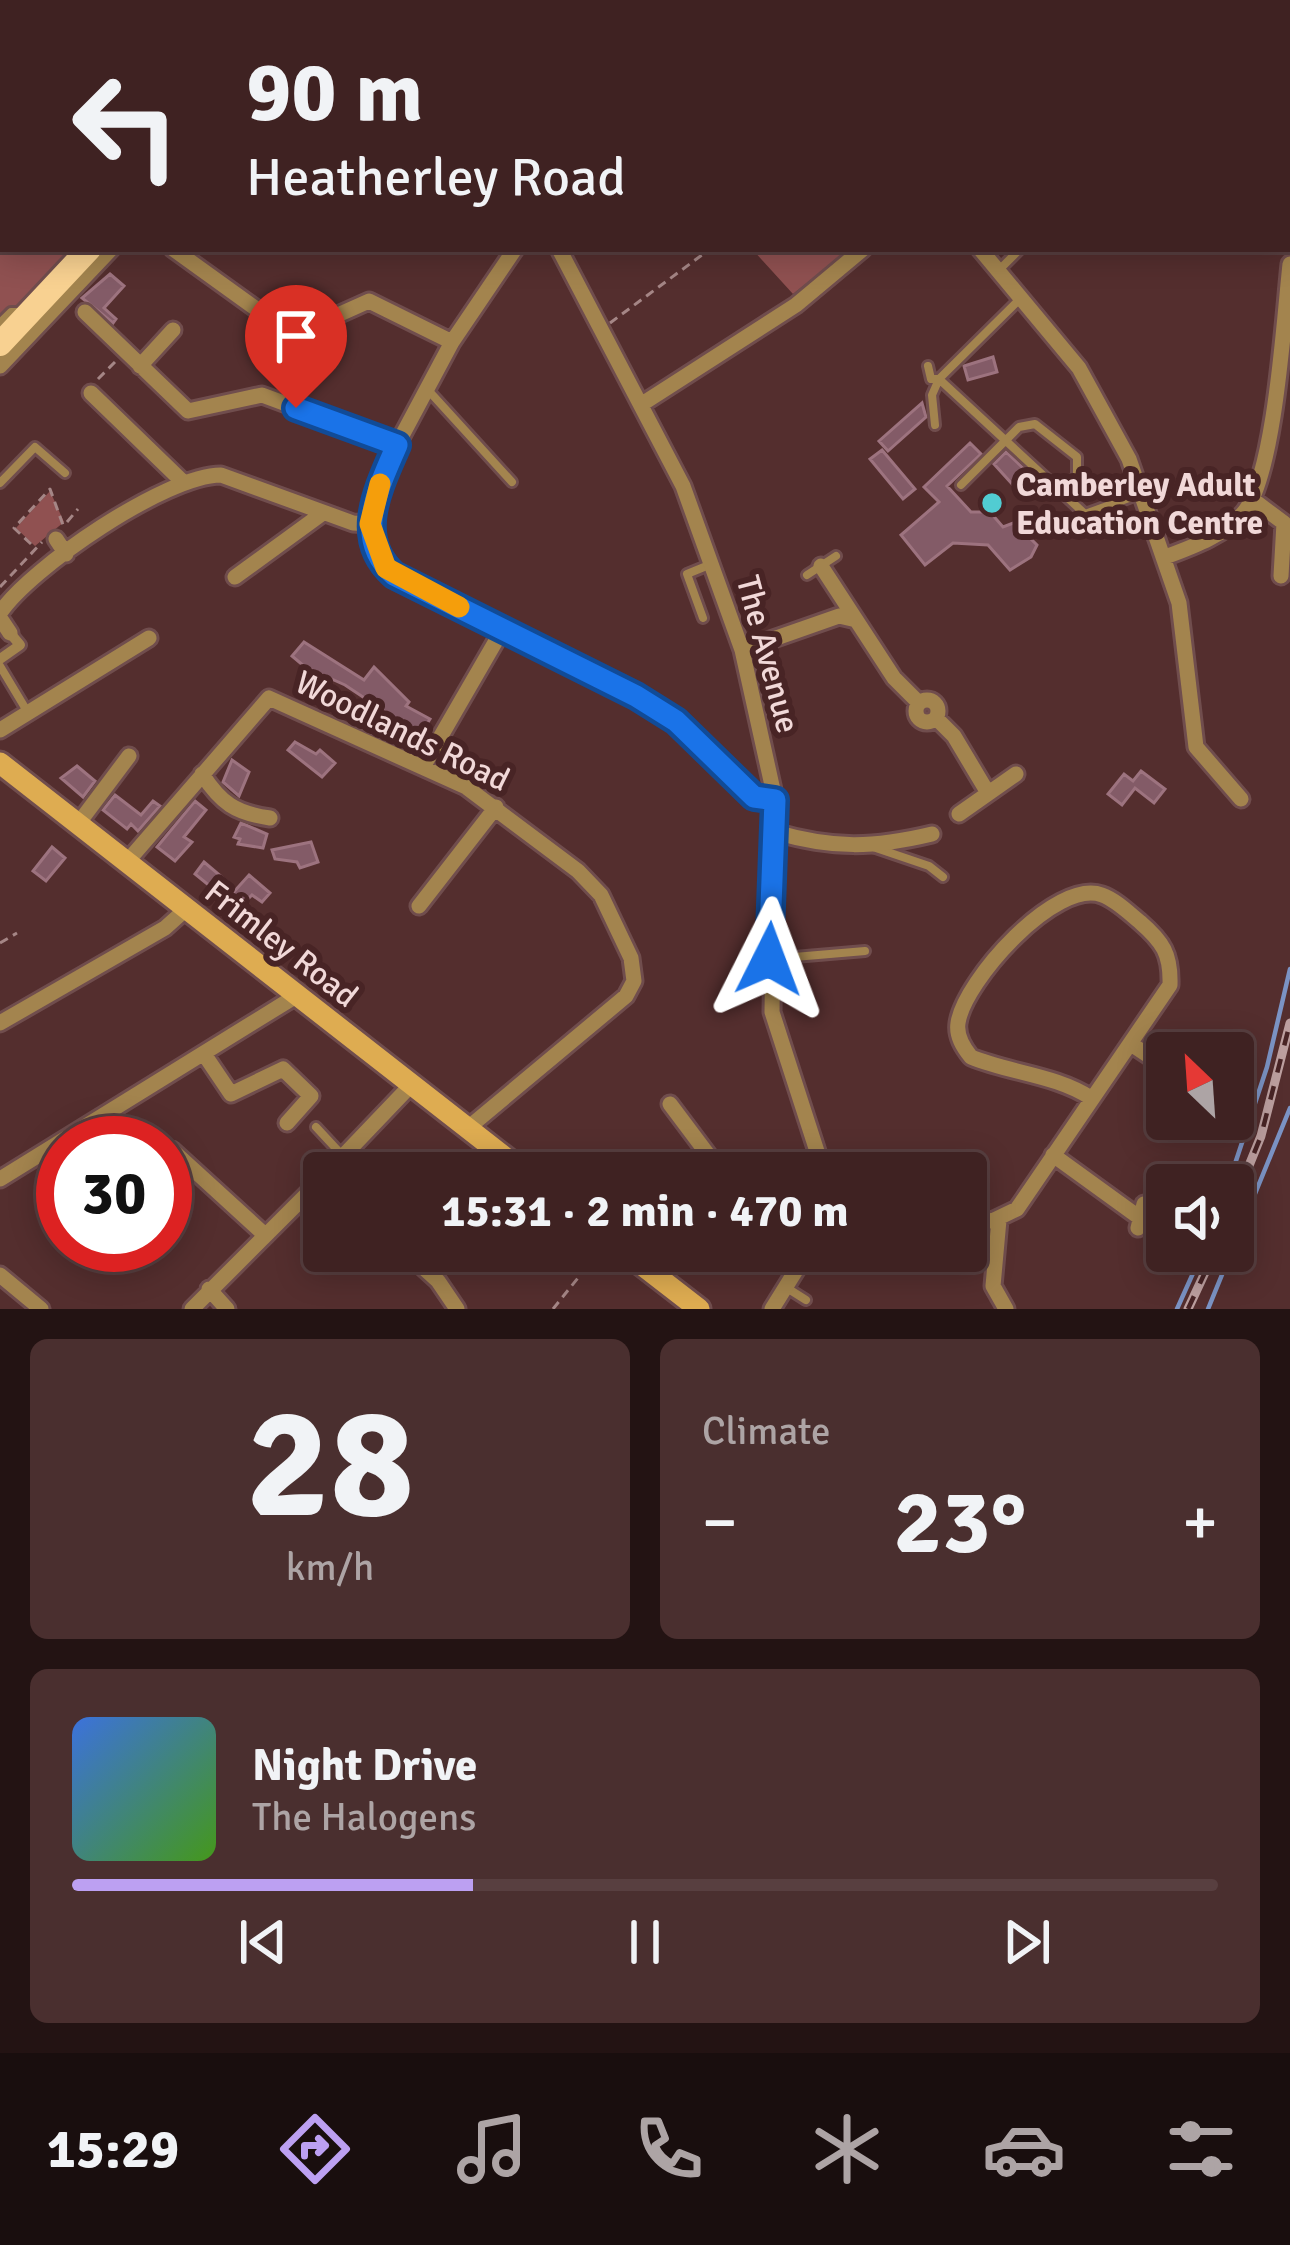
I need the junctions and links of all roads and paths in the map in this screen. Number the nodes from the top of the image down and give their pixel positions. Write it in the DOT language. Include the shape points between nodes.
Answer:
graph roads {
  1 [pos="86,252"];
  2 [pos="108,252"];
  3 [pos="513,252"];
  4 [pos="562,252"];
  5 [pos="706,252"];
  6 [pos="859,252"];
  7 [pos="983,252"];
  8 [pos="1017,252"];
  9 [pos="177,253"];
  10 [pos="1290,264"];
  11 [pos="168,270"];
  12 [pos="999,270"];
  13 [pos="68,296"];
  14 [pos="1023,296"];
  15 [pos="85,312"];
  16 [pos="29,313"];
  17 [pos="0,323"];
  18 [pos="602,329"];
  19 [pos="173,330"];
  20 [pos="452,342"];
  21 [pos="0,344"];
  22 [pos="928,365"];
  23 [pos="0,366"];
  24 [pos="140,366"];
  25 [pos="939,379"];
  26 [pos="427,389"];
  27 [pos="90,392"];
  28 [pos="642,404"];
  29 [pos="935,425"];
  30 [pos="1004,440"];
  31 [pos="397,445"];
  32 [pos="64,473"];
  33 [pos="512,482"];
  34 [pos="0,483"];
  35 [pos="184,483"];
  36 [pos="961,484"];
  37 [pos="1059,494"];
  38 [pos="1140,494"];
  39 [pos="1252,499"];
  40 [pos="78,508"];
  41 [pos="323,513"];
  42 [pos="370,524"];
  43 [pos="56,532"];
  44 [pos="31,544"];
  45 [pos="66,554"];
  46 [pos="836,556"];
  47 [pos="1165,557"];
  48 [pos="713,563"];
  49 [pos="814,571"];
  50 [pos="1281,576"];
  51 [pos="235,577"];
  52 [pos="0,587"];
  53 [pos="0,615"];
  54 [pos="704,618"];
  55 [pos="852,619"];
  56 [pos="504,627"];
  57 [pos="10,633"];
  58 [pos="148,638"];
  59 [pos="742,650"];
  60 [pos="0,663"];
  61 [pos="28,714"];
  62 [pos="0,730"];
  63 [pos="129,756"];
  64 [pos="0,763"];
  65 [pos="423,767"];
  66 [pos="202,774"];
  67 [pos="1016,774"];
  68 [pos="988,793"];
  69 [pos="1241,799"];
  70 [pos="775,800"];
  71 [pos="496,807"];
  72 [pos="959,814"];
  73 [pos="270,818"];
  74 [pos="78,824"];
  75 [pos="775,832"];
  76 [pos="932,833"];
  77 [pos="872,847"];
  78 [pos="125,863"];
  79 [pos="943,878"];
  80 [pos="418,906"];
  81 [pos="185,910"];
  82 [pos="17,933"];
  83 [pos="0,943"];
  84 [pos="865,951"];
  85 [pos="769,959"];
  86 [pos="296,996"];
  87 [pos="0,1023"];
  88 [pos="1132,1044"];
  89 [pos="204,1054"];
  90 [pos="1146,1054"];
  91 [pos="412,1084"];
  92 [pos="1091,1098"];
  93 [pos="670,1104"];
  94 [pos="287,1123"];
  95 [pos="316,1127"];
  96 [pos="469,1128"];
  97 [pos="339,1152"];
  98 [pos="347,1152"];
  99 [pos="499,1152"];
  100 [pos="706,1152"];
  101 [pos="817,1152"];
  102 [pos="1054,1155"];
  103 [pos="192,1168"];
  104 [pos="0,1179"];
  105 [pos="303,1199"];
  106 [pos="1141,1217"];
  107 [pos="987,1219"];
  108 [pos="999,1220"];
  109 [pos="265,1235"];
  110 [pos="428,1272"];
  111 [pos="583,1272"];
  112 [pos="651,1272"];
  113 [pos="795,1272"];
  114 [pos="0,1275"];
  115 [pos="785,1287"];
  116 [pos="209,1289"];
  117 [pos="806,1300"];
  118 [pos="700,1301"];
  119 [pos="41,1309"];
  120 [pos="192,1309"];
  121 [pos="227,1309"];
  122 [pos="457,1309"];
  123 [pos="553,1309"];
  124 [pos="772,1309"];
  125 [pos="1006,1309"];
  1 -- 16 [label="main road"];
  2 -- 13 [label="street"];
  3 -- 20 [label="street"];
  4 -- 18 [label="street, The Avenue"];
  5 -- 18 [label="path"];
  6 -- 28 [label="street" via="796,305"];
  7 -- 12 [label="street"];
  8 -- 12 [label="lane"];
  9 -- 11 [label="street"];
  9 -- 20 [label="street" via="287,331 369,301"];
  10 -- 39 [label="street"];
  12 -- 14 [label="street"];
  13 -- 15 [label="lane"];
  13 -- 23 [label="street"];
  14 -- 25 [label="lane"];
  14 -- 38 [label="street" via="1079,368"];
  15 -- 24 [label="street"];
  16 -- 17 [label="lane" via="11,312"];
  16 -- 21 [label="main road"];
  18 -- 28 [label="street, The Avenue"];
  19 -- 24 [label="street"];
  20 -- 26 [label="street"];
  22 -- 25 [label="lane" via="931,379"];
  24 -- 31 [label="street" via="188,411 262,395"];
  25 -- 29 [label="lane"];
  25 -- 30 [label="lane"];
  26 -- 31 [label="street"];
  26 -- 33 [label="lane"];
  27 -- 35 [label="street"];
  28 -- 48 [label="street, The Avenue"];
  30 -- 36 [label="lane"];
  30 -- 37 [label="lane"];
  30 -- 37 [label="lane" via="1035,424 1077,458 1077,476"];
  31 -- 42 [label="street"];
  32 -- 34 [label="lane" via="35,447"];
  35 -- 41 [label="street" via="221,475"];
  35 -- 45 [label="street"];
  37 -- 38 [label="lane" via="1085,514"];
  38 -- 47 [label="street"];
  39 -- 47 [label="street" via="1214,536"];
  39 -- 50 [label="street" via="1284,523"];
  40 -- 43 [label="path"];
  41 -- 42 [label="street"];
  41 -- 51 [label="street"];
  42 -- 56 [label="street" via="377,554 394,575"];
  43 -- 44 [label="path" via="50,489 14,527"];
  43 -- 45 [label="street"];
  43 -- 52 [label="path"];
  45 -- 53 [label="street" via="21,584"];
  46 -- 49 [label="lane"];
  47 -- 69 [label="street" via="1186,632 1196,746"];
  48 -- 54 [label="lane" via="687,574"];
  48 -- 59 [label="street, The Avenue"];
  49 -- 55 [label="street"];
  53 -- 57 [label="street"];
  55 -- 59 [label="street" via="839,616"];
  55 -- 68 [label="street" via="920,703 922,720 936,718 954,736"];
  56 -- 65 [label="street"];
  56 -- 70 [label="street" via="656,708 754,797"];
  57 -- 60 [label="street" via="20,645"];
  58 -- 61 [label="street"];
  59 -- 70 [label="street, The Avenue"];
  60 -- 61 [label="lane"];
  61 -- 62 [label="street"];
  63 -- 74 [label="street"];
  64 -- 74 [label="main road, Frimley Road"];
  65 -- 66 [label="street, Woodlands Road" via="269,698"];
  65 -- 71 [label="street, Woodlands Road"];
  66 -- 73 [label="street" via="220,802"];
  66 -- 78 [label="street, Woodlands Road"];
  67 -- 68 [label="street"];
  68 -- 72 [label="street"];
  70 -- 75 [label="street, The Avenue"];
  71 -- 80 [label="street"];
  71 -- 96 [label="street, Woodlands Road" via="601,895 634,981"];
  74 -- 78 [label="main road, Frimley Road"];
  75 -- 77 [label="street" via="825,847"];
  75 -- 85 [label="street, The Avenue"];
  76 -- 77 [label="street"];
  77 -- 79 [label="lane"];
  78 -- 81 [label="main road, Frimley Road"];
  81 -- 86 [label="main road, Frimley Road"];
  81 -- 87 [label="street"];
  82 -- 83 [label="path"];
  84 -- 85 [label="lane"];
  85 -- 101 [label="street, The Avenue" via="782,1054"];
  86 -- 89 [label="street"];
  86 -- 91 [label="main road, Frimley Road"];
  88 -- 90 [label="street"];
  88 -- 92 [label="street"];
  88 -- 92 [label="street" via="1166,994 1162,941 1118,904 1072,894 986,971 958,1021 959,1036 971,1057 1070,1084"];
  89 -- 94 [label="street" via="231,1094 283,1069 292,1074 311,1096"];
  89 -- 104 [label="street"];
  91 -- 96 [label="main road, Frimley Road"];
  91 -- 98 [label="street"];
  92 -- 102 [label="street"];
  93 -- 100 [label="street"];
  95 -- 97 [label="lane"];
  96 -- 99 [label="main road, Frimley Road"];
  102 -- 106 [label="street"];
  102 -- 108 [label="street" via="1017,1209"];
  103 -- 109 [label="street"];
  105 -- 109 [label="street"];
  107 -- 108 [label="street"];
  108 -- 125 [label="street" via="993,1286"];
  109 -- 116 [label="street"];
  110 -- 122 [label="street"];
  111 -- 123 [label="path"];
  112 -- 118 [label="main road"];
  113 -- 115 [label="street"];
  114 -- 119 [label="street"];
  115 -- 117 [label="lane"];
  115 -- 124 [label="street"];
  116 -- 120 [label="street"];
  116 -- 121 [label="street"];
}
